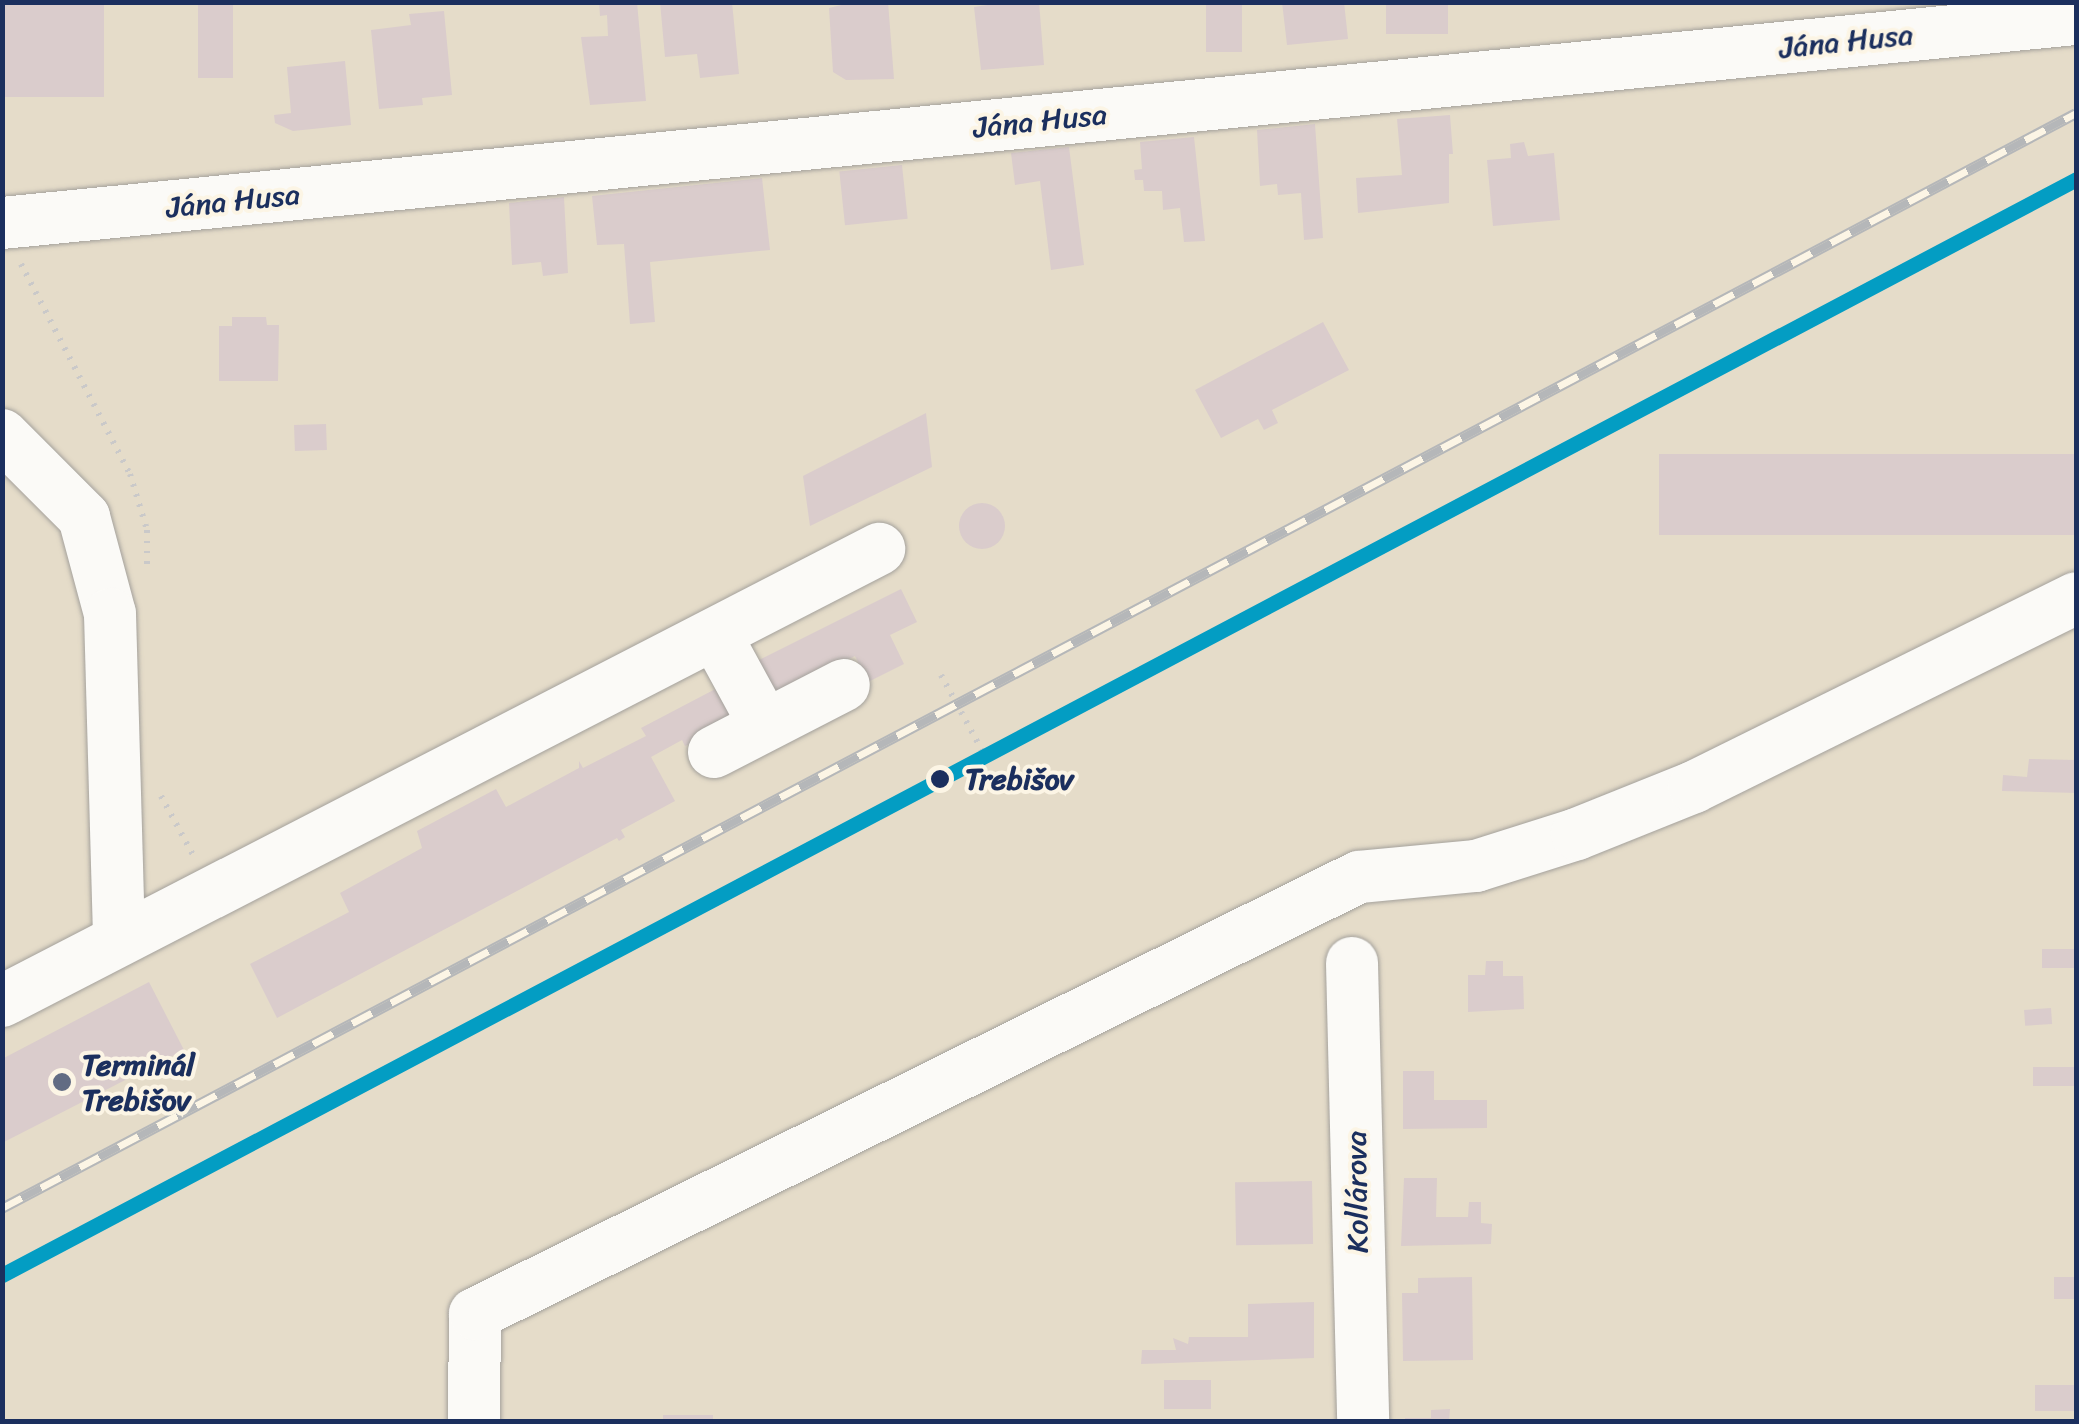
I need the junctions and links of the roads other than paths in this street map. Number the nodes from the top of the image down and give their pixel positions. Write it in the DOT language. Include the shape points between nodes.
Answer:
graph roads {
  1 [pos="2076,18"];
  2 [pos="2,223"];
  3 [pos="2,435"];
  4 [pos="879,549"];
  5 [pos="2076,598"];
  6 [pos="715,634"];
  7 [pos="844,686"];
  8 [pos="764,724"];
  9 [pos="714,752"];
  10 [pos="119,939"];
  11 [pos="1352,963"];
  12 [pos="2,1001"];
  13 [pos="474,1403"];
  14 [pos="1362,1422"];
  1 -- 2 [label="street, Jána Husa"];
  3 -- 10 [label="street" via="84,517 110,614"];
  4 -- 6 [label="street"];
  5 -- 13 [label="street" via="1694,787 1577,834 1476,866 1359,877 474,1314"];
  6 -- 8 [label="street"];
  6 -- 10 [label="street"];
  7 -- 8 [label="street"];
  8 -- 9 [label="street"];
  10 -- 12 [label="street"];
  11 -- 14 [label="street, Kollárova"];
}
